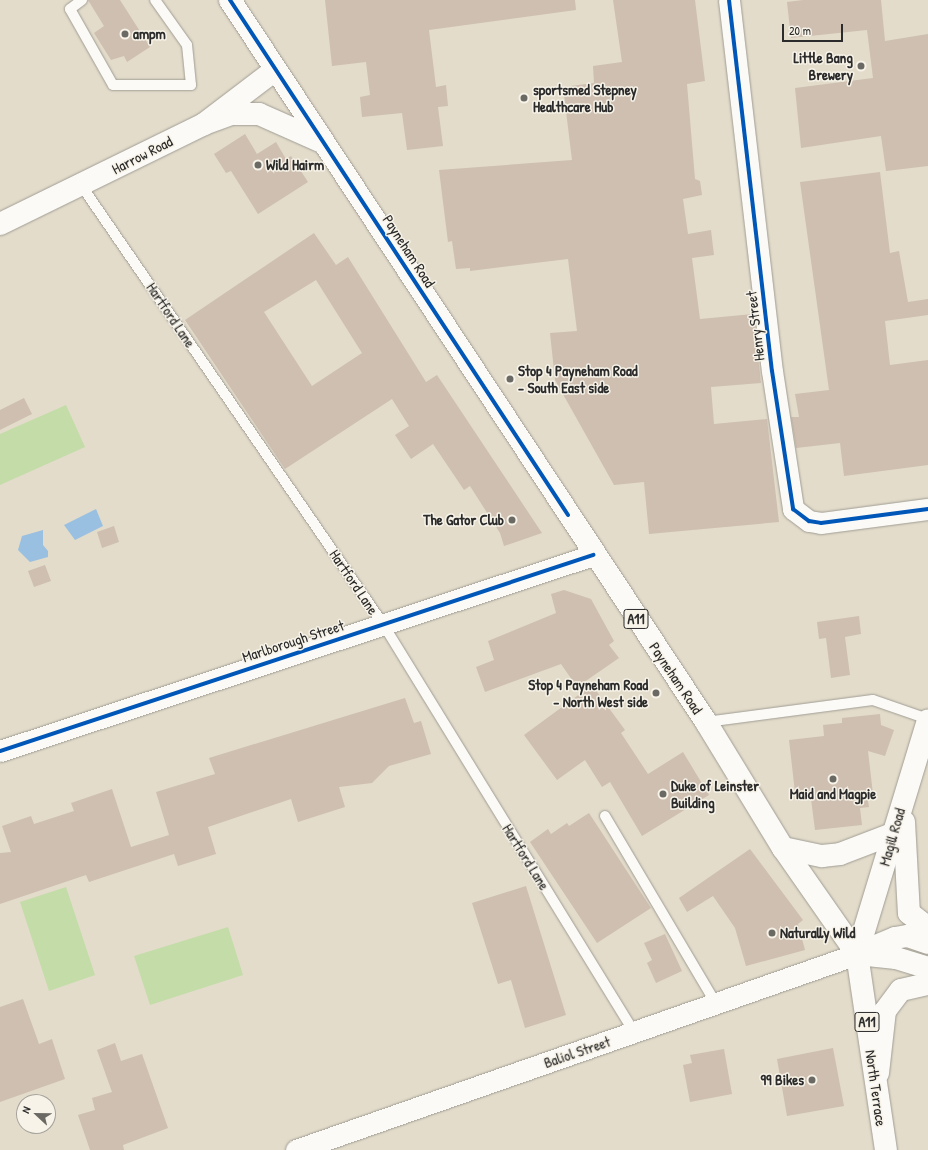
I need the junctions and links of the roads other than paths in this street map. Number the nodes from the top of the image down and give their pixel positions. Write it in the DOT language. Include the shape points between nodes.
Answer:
graph roads {
  1 [pos="82,0"];
  2 [pos="155,0"];
  3 [pos="230,0"];
  4 [pos="729,0"];
  5 [pos="275,70"];
  6 [pos="204,124"];
  7 [pos="323,142"];
  8 [pos="81,185"];
  9 [pos="0,224"];
  10 [pos="928,508"];
  11 [pos="593,555"];
  12 [pos="383,624"];
  13 [pos="706,722"];
  14 [pos="926,730"];
  15 [pos="0,751"];
  16 [pos="905,791"];
  17 [pos="605,816"];
  18 [pos="892,834"];
  19 [pos="783,848"];
  20 [pos="928,928"];
  21 [pos="928,942"];
  22 [pos="857,954"];
  23 [pos="928,968"];
  24 [pos="928,984"];
  25 [pos="716,1004"];
  26 [pos="634,1032"];
  27 [pos="876,1089"];
  28 [pos="296,1150"];
  29 [pos="886,1150"];
  1 -- 2 [label="lane" via="70,9 113,85 190,85 188,45"];
  3 -- 5 [label="main road, Payneham Road / A11"];
  4 -- 10 [label="street, Henry Street" via="772,371 793,509 810,521 821,523"];
  5 -- 6 [label="main road, Harrow Road"];
  5 -- 7 [label="main road, Payneham Road / A11"];
  6 -- 7 [label="main road" via="232,114 259,114"];
  6 -- 8 [label="main road, Harrow Road"];
  7 -- 11 [label="main road, Payneham Road / A11"];
  8 -- 9 [label="main road, Harrow Road"];
  8 -- 12 [label="lane, Hartford Lane"];
  11 -- 12 [label="street, Marlborough Street"];
  11 -- 13 [label="main road, Payneham Road / A11"];
  12 -- 15 [label="street, Marlborough Street"];
  12 -- 26 [label="lane, Hartford Lane"];
  13 -- 14 [label="lane" via="873,700"];
  13 -- 19 [label="main road, Payneham Road / A11"];
  14 -- 16 [label="main road, Magill Road"];
  16 -- 18 [label="main road, Magill Road"];
  16 -- 20 [label="main road" via="902,844 909,914"];
  17 -- 25 [label="lane"];
  18 -- 19 [label="main road" via="840,854 822,856"];
  18 -- 22 [label="main road, Magill Road"];
  19 -- 22 [label="main road, Payneham Road / A11"];
  21 -- 22 [label="main road" via="908,936 896,938"];
  22 -- 23 [label="main road" via="896,958"];
  22 -- 25 [label="street, Baliol Street"];
  22 -- 27 [label="main road, North Terrace / A11"];
  24 -- 27 [label="main road" via="902,990 885,1011"];
  25 -- 26 [label="street, Baliol Street"];
  26 -- 28 [label="street, Baliol Street"];
  27 -- 29 [label="main road, North Terrace / A11"];
}
